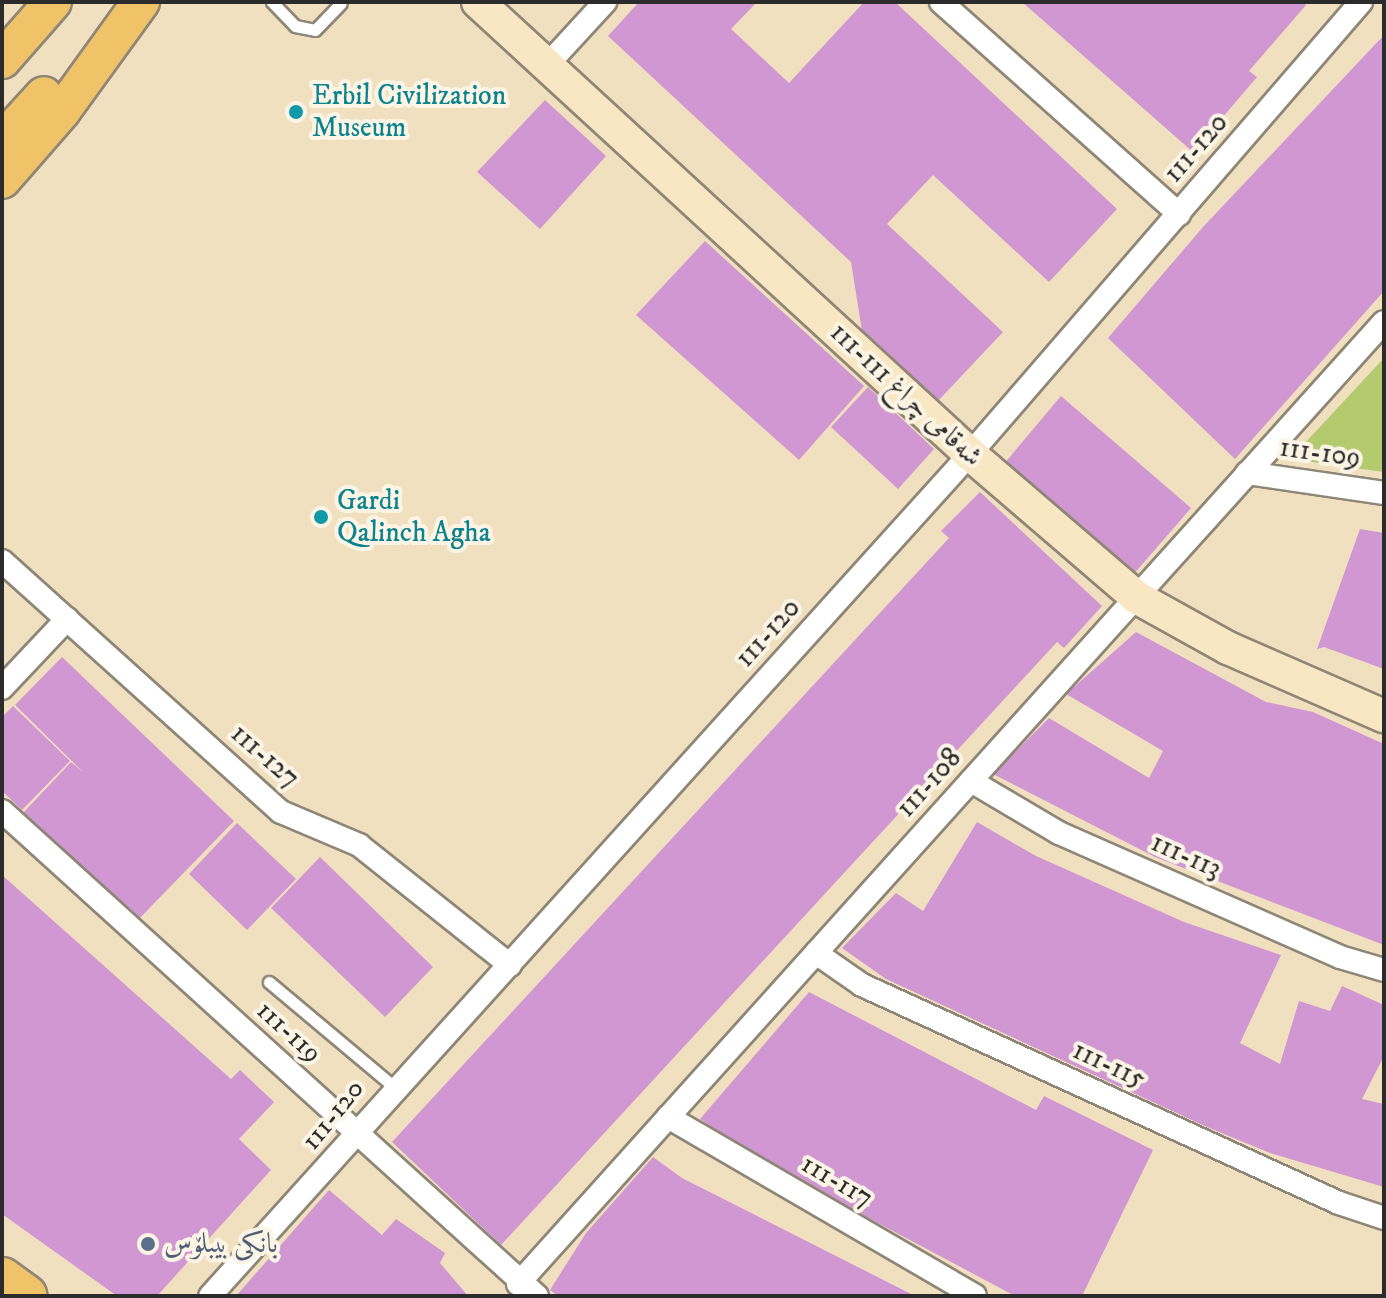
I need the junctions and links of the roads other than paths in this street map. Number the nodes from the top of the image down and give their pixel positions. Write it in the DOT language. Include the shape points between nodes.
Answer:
graph roads {
  1 [pos="128,2"];
  2 [pos="141,2"];
  3 [pos="272,2"];
  4 [pos="478,2"];
  5 [pos="605,2"];
  6 [pos="941,2"];
  7 [pos="1361,2"];
  8 [pos="341,3"];
  9 [pos="42,6"];
  10 [pos="2,52"];
  11 [pos="2,60"];
  12 [pos="549,63"];
  13 [pos="2,141"];
  14 [pos="2,180"];
  15 [pos="1179,214"];
  16 [pos="1384,322"];
  17 [pos="970,454"];
  18 [pos="1247,473"];
  19 [pos="1384,493"];
  20 [pos="2,561"];
  21 [pos="1136,597"];
  22 [pos="67,619"];
  23 [pos="2,688"];
  24 [pos="1384,716"];
  25 [pos="971,781"];
  26 [pos="2,811"];
  27 [pos="816,953"];
  28 [pos="510,965"];
  29 [pos="1384,970"];
  30 [pos="269,982"];
  31 [pos="394,1087"];
  32 [pos="668,1117"];
  33 [pos="358,1136"];
  34 [pos="1384,1218"];
  35 [pos="2,1279"];
  36 [pos="528,1290"];
  37 [pos="25,1296"];
  38 [pos="210,1296"];
  39 [pos="975,1296"];
  1 -- 13 [label="main road"];
  2 -- 14 [label="main road" via="62,111"];
  3 -- 8 [label="lane" via="295,26 315,30"];
  4 -- 12 [label="street, شەقامی چراغ 111-111"];
  5 -- 12 [label="street"];
  6 -- 15 [label="street"];
  7 -- 15 [label="street, 111-120"];
  9 -- 10 [label="main road"];
  9 -- 11 [label="main road"];
  12 -- 17 [label="street, شەقامی چراغ 111-111"];
  15 -- 17 [label="street, 111-120"];
  16 -- 18 [label="street, 111-108"];
  17 -- 21 [label="street, شەقامی چراغ 111-111"];
  17 -- 28 [label="street, 111-120"];
  18 -- 19 [label="street, 111-109"];
  18 -- 21 [label="street, 111-108"];
  20 -- 22 [label="street, 111-127"];
  21 -- 24 [label="street, شەقامی چراغ 111-111" via="1228,648"];
  21 -- 25 [label="street, 111-108"];
  22 -- 23 [label="street"];
  22 -- 28 [label="street, 111-127" via="281,812 359,845"];
  25 -- 27 [label="street, 111-108"];
  25 -- 29 [label="street, 111-113" via="1059,833 1340,957"];
  26 -- 33 [label="street, 111-119"];
  27 -- 32 [label="street, 111-108"];
  27 -- 34 [label="street, 111-115" via="862,985 1339,1203"];
  28 -- 31 [label="street, 111-120"];
  30 -- 31 [label="lane"];
  31 -- 33 [label="street, 111-120"];
  32 -- 36 [label="street, 111-108"];
  32 -- 39 [label="street, 111-117"];
  33 -- 36 [label="street, 111-119"];
  33 -- 38 [label="street, 111-120"];
  35 -- 37 [label="highway"];
}
